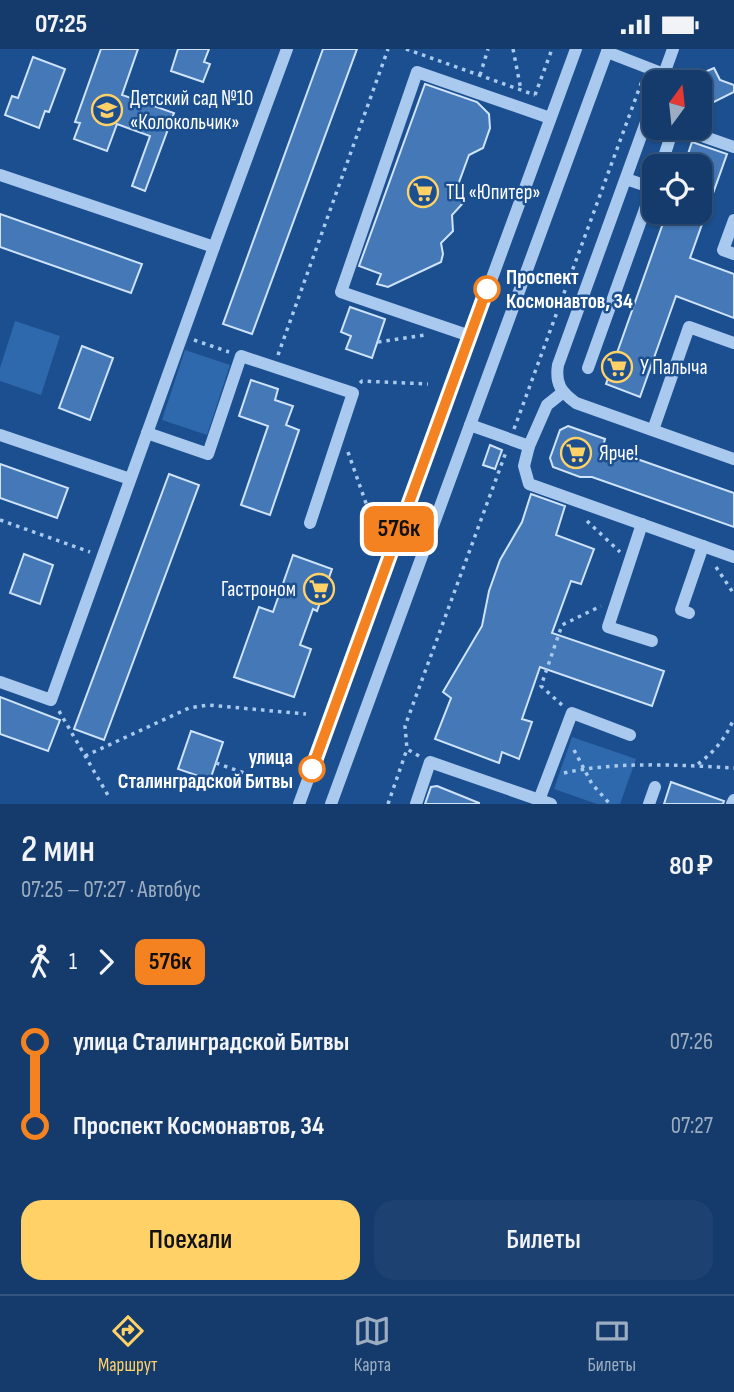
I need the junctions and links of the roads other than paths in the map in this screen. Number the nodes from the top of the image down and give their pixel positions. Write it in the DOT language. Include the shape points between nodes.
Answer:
graph roads {
  1 [pos="287,49"];
  2 [pos="576,49"];
  3 [pos="673,49"];
  4 [pos="608,50"];
  5 [pos="652,70"];
  6 [pos="665,70"];
  7 [pos="550,118"];
  8 [pos="642,140"];
  9 [pos="710,140"];
  10 [pos="734,147"];
  11 [pos="0,175"];
  12 [pos="626,179"];
  13 [pos="642,183"];
  14 [pos="642,219"];
  15 [pos="734,220"];
  16 [pos="214,247"];
  17 [pos="734,254"];
  18 [pos="470,336"];
  19 [pos="734,343"];
  20 [pos="588,368"];
  21 [pos="562,393"];
  22 [pos="470,425"];
  23 [pos="653,431"];
  24 [pos="147,433"];
  25 [pos="0,435"];
  26 [pos="529,446"];
  27 [pos="734,459"];
  28 [pos="130,479"];
  29 [pos="310,523"];
  30 [pos="642,524"];
  31 [pos="703,546"];
  32 [pos="734,557"];
  33 [pos="689,613"];
  34 [pos="652,641"];
  35 [pos="0,681"];
  36 [pos="631,735"];
  37 [pos="654,787"];
  38 [pos="545,802"];
  39 [pos="299,804"];
  40 [pos="331,804"];
  41 [pos="416,804"];
  42 [pos="649,804"];
  1 -- 16 [label="street"];
  2 -- 7 [label="street"];
  3 -- 6 [label="street"];
  4 -- 5 [label="street"];
  4 -- 22 [label="street"];
  7 -- 18 [label="street"];
  7 -- 18 [label="street" via="417,72 341,292"];
  8 -- 12 [label="street"];
  9 -- 10 [label="street"];
  11 -- 16 [label="street"];
  12 -- 13 [label="street"];
  12 -- 21 [label="street" via="558,365 556,377"];
  14 -- 20 [label="street"];
  15 -- 17 [label="street" via="723,250"];
  16 -- 24 [label="street"];
  18 -- 39 [label="street"];
  19 -- 23 [label="street" via="689,327"];
  21 -- 23 [label="street" via="576,403"];
  21 -- 26 [label="street" via="547,405"];
  22 -- 26 [label="street"];
  22 -- 40 [label="street"];
  23 -- 27 [label="street"];
  24 -- 28 [label="street"];
  24 -- 29 [label="street" via="208,454 241,356 353,393"];
  25 -- 28 [label="street"];
  26 -- 30 [label="street" via="524,466 529,484"];
  28 -- 35 [label="street" via="51,700"];
  30 -- 31 [label="street"];
  30 -- 34 [label="street" via="608,627"];
  31 -- 32 [label="street"];
  31 -- 33 [label="street" via="681,610"];
  36 -- 38 [label="street" via="572,713 548,776"];
  37 -- 42 [label="street"];
  38 -- 41 [label="street" via="430,762"];
}
